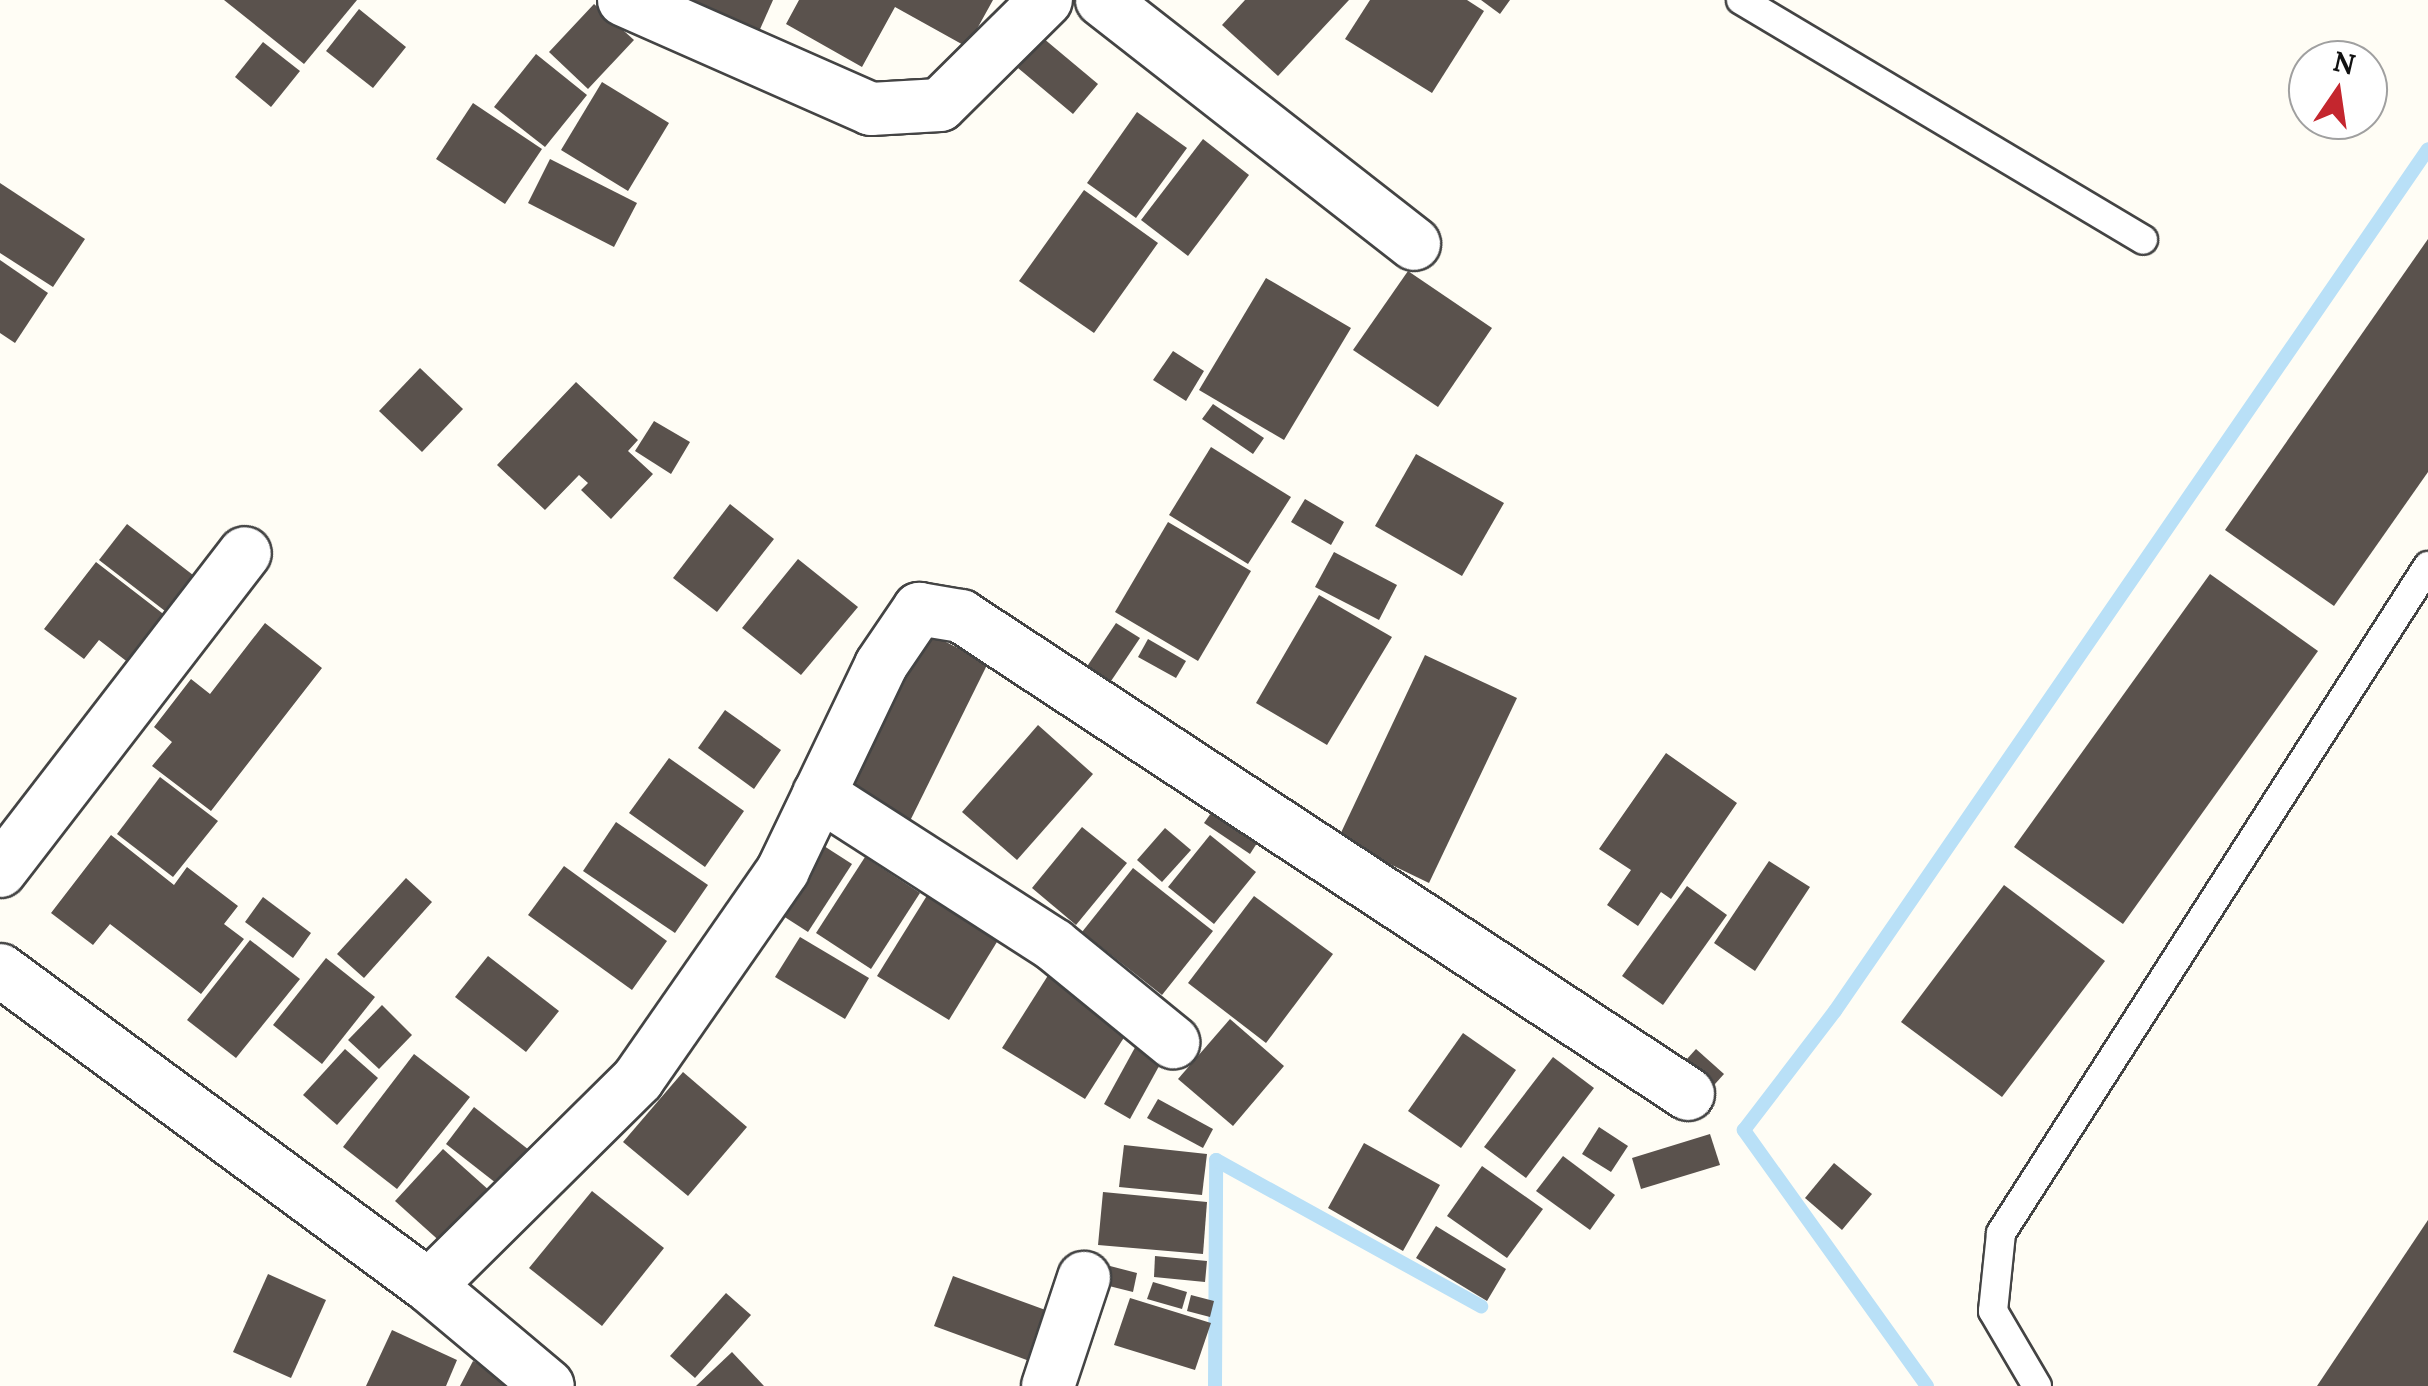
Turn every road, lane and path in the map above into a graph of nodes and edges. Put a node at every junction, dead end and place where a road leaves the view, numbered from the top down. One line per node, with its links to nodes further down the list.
1 (624, 0): 2 (street)
2 (1046, 0)
3 (1102, 0): 6 (street)
4 (1741, 0): 5 (lane)
5 (2143, 240)
6 (1414, 244)
7 (245, 553): 10 (street)
8 (2428, 566): 18 (lane)
9 (819, 794): 12 (street); 13 (street); 15 (street)
10 (0, 871)
11 (0, 970): 15 (street)
12 (1172, 1042)
13 (1688, 1094)
14 (1084, 1278): 17 (street)
15 (429, 1286): 16 (street)
16 (548, 1386)
17 (1048, 1386)
18 (2037, 1386)

